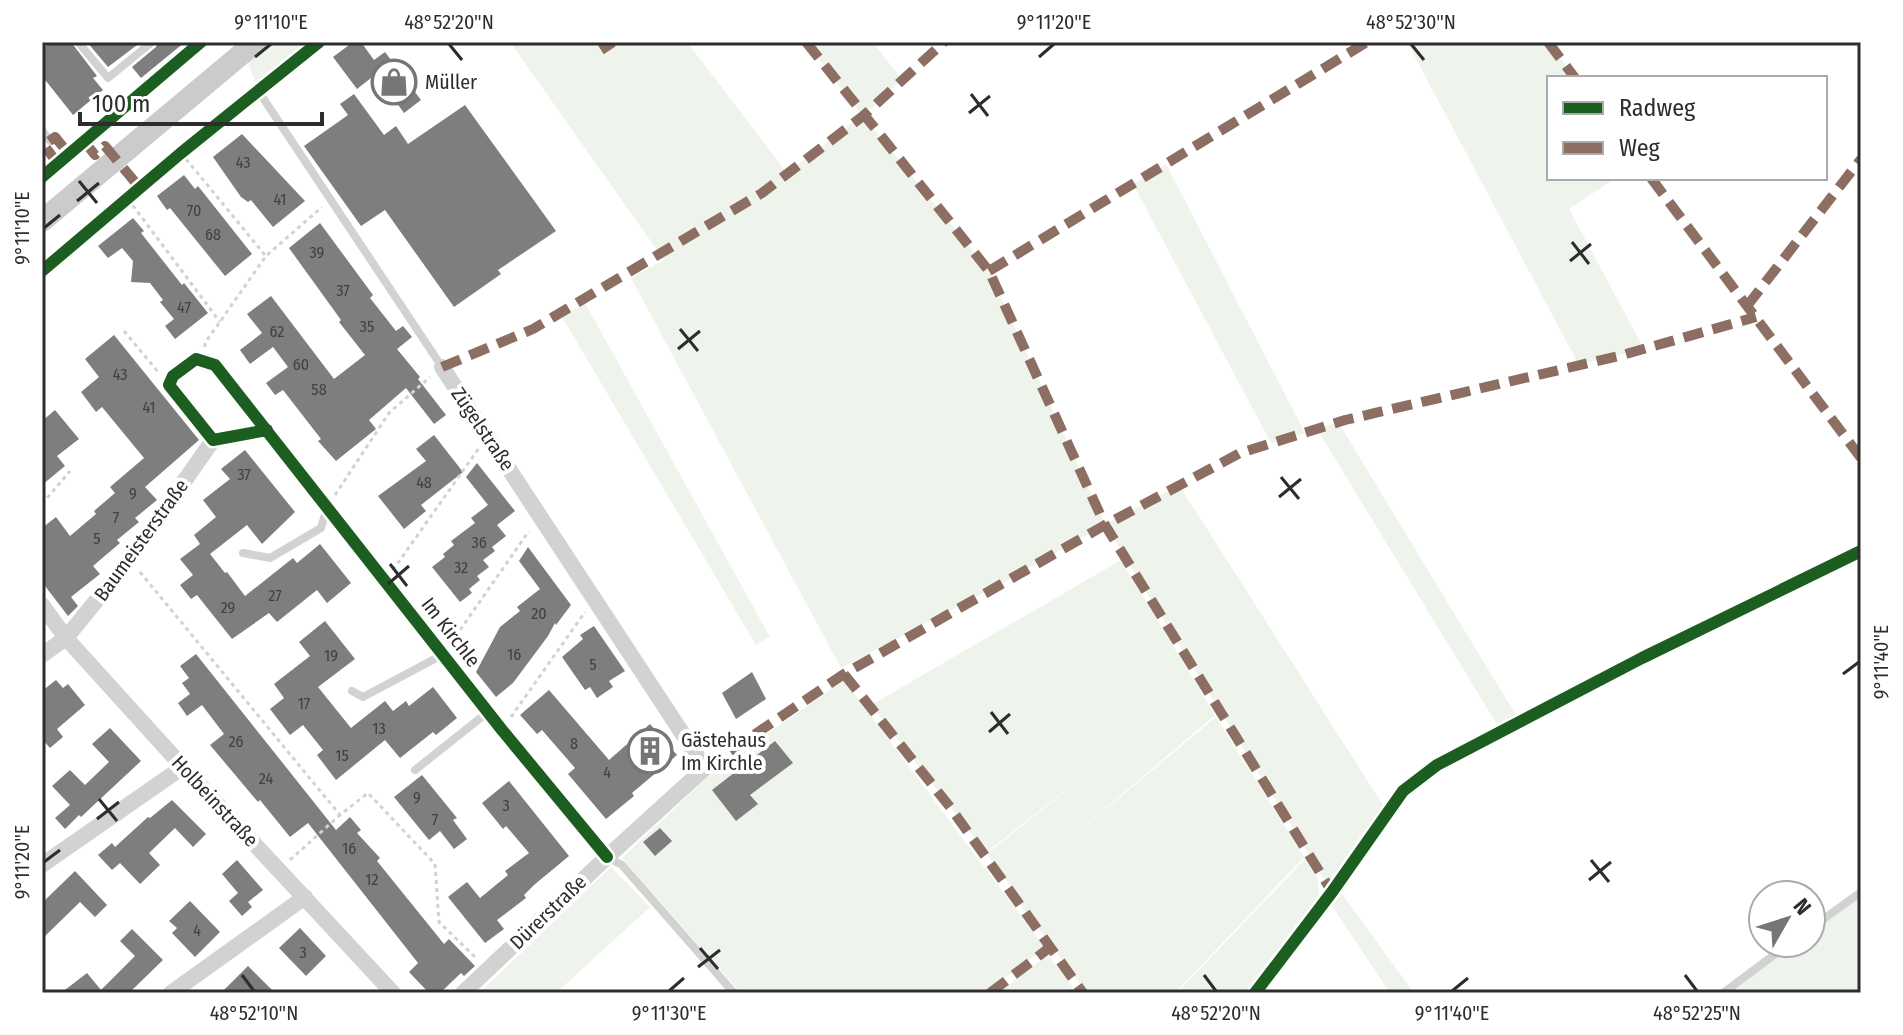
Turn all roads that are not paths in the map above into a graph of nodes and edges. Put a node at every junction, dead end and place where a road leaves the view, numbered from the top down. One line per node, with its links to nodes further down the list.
1 (78, 42): 2 (lane)
2 (152, 42)
3 (256, 42): 7 (main road)
4 (259, 92): 8 (lane, Zügelstraße)
5 (42, 130): 6 (lane)
6 (50, 141)
7 (42, 221)
8 (442, 367): 20 (street, Zügelstraße)
9 (267, 430): 10 (street); 10 (street, Im Kirchle); 11 (street, Im Kirchle)
10 (213, 440): 14 (street, Baumeisterstraße)
11 (327, 508): 12 (lane); 16 (street, Im Kirchle)
12 (243, 553)
13 (42, 605): 14 (street, Holbeinstraße)
14 (66, 638): 15 (street, Baumeisterstraße); 19 (street, Holbeinstraße)
15 (42, 655)
16 (443, 655): 17 (lane); 18 (street, Im Kirchle)
17 (352, 691)
18 (488, 712): 21 (lane); 22 (street, Im Kirchle)
19 (183, 767): 23 (street); 26 (street, Holbeinstraße)
20 (705, 768): 22 (street, Dürerstraße)
21 (415, 770)
22 (607, 857): 31 (street, Dürerstraße); 32 (lane)
23 (42, 865)
24 (1332, 892): 33 (lane)
25 (1861, 892): 27 (lane)
26 (305, 897): 29 (street); 30 (street, Holbeinstraße)
27 (1827, 916)
28 (1769, 959): 34 (lane)
29 (171, 993)
30 (393, 993)
31 (463, 993)
32 (734, 993)
33 (1255, 993)
34 (1723, 993)

